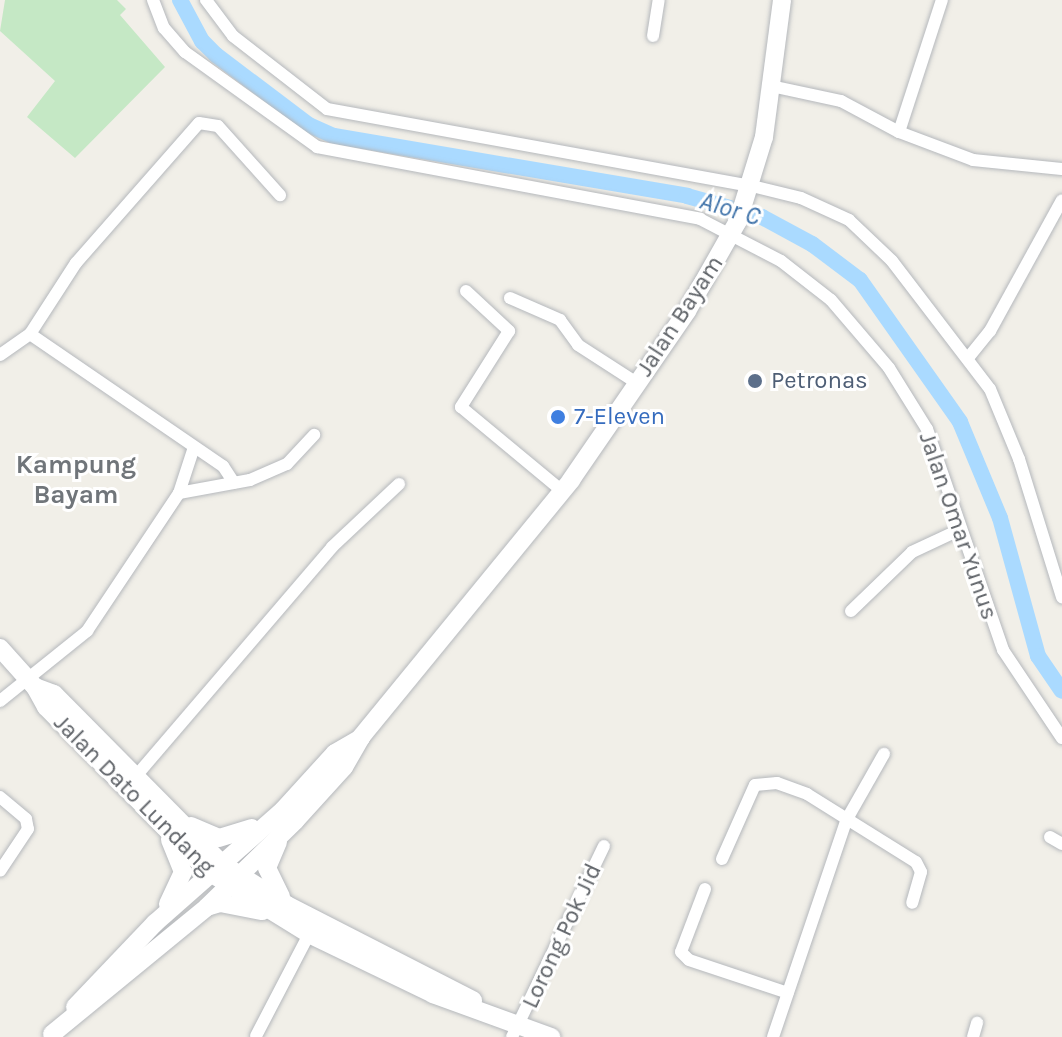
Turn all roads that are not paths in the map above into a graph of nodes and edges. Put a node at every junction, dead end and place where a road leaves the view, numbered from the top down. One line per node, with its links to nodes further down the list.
1 (153, 0): 13 (street, Jalan Omar Yunus)
2 (206, 0): 10 (street)
3 (659, 0): 6 (street)
4 (782, 0): 7 (main road, Jalan Bayam)
5 (942, 0): 8 (street)
6 (653, 36)
7 (771, 86): 8 (street); 10 (main road, Jalan Bayam)
8 (899, 132): 9 (street)
9 (1062, 169)
10 (751, 190): 13 (main road, Jalan Bayam); 18 (street)
11 (280, 195): 16 (street)
12 (1062, 200): 18 (street)
13 (735, 228): 19 (main road, Jalan Bayam); 26 (street, Jalan Omar Yunus)
14 (466, 291): 24 (street)
15 (510, 298): 19 (street)
16 (30, 334): 17 (street); 21 (street)
17 (0, 355)
18 (968, 358): 27 (street)
19 (637, 383): 24 (main road, Jalan Bayam)
20 (314, 435): 22 (street)
21 (194, 447): 22 (street); 25 (street)
22 (234, 483): 25 (street)
23 (399, 484): 34 (street)
24 (562, 491): 37 (main road, Jalan Bayam)
25 (179, 493): 30 (street)
26 (961, 529): 28 (street); 32 (street, Jalan Omar Yunus)
27 (1062, 597)
28 (851, 611)
29 (0, 648): 30 (main road, Jalan Dato Lundang)
30 (31, 682): 31 (street); 34 (main road, Jalan Dato Lundang); 39 (main road, Jalan Dato Lundang)
31 (0, 701)
32 (1062, 738)
33 (884, 754): 38 (street)
34 (136, 776): 36 (main road, Jalan Dato Lundang)
35 (0, 797): 45 (street)
36 (175, 816): 37 (main road); 44 (main road, Jalan Dato Lundang)
37 (289, 816): 44 (main road, Jalan Bayam); 46 (main road, Jalan Bayam); 50 (main road)
38 (847, 819): 43 (street); 48 (street); 53 (street)
39 (168, 834): 44 (main road, Jalan Dato Lundang); 51 (main road)
40 (1050, 837): 41 (street)
41 (1062, 844)
42 (604, 846): 56 (street, Lorong Pok Jid)
43 (722, 859)
44 (215, 868): 46 (main road, Jalan Dato Lundang); 51 (main road, Jalan Bayam)
45 (0, 871)
46 (233, 879): 49 (main road, Jalan Bayam); 50 (main road, Jalan Dato Lundang)
47 (705, 889): 53 (street)
48 (912, 903)
49 (207, 907): 50 (main road); 57 (main road, Jalan Bayam)
50 (286, 911): 52 (main road, Jalan Dato Lundang); 54 (main road, Jalan Dato Lundang)
51 (155, 923): 57 (main road)
52 (309, 934): 54 (main road, Jalan Dato Lundang); 58 (street)
53 (788, 993): 60 (street)
54 (502, 1017): 56 (main road, Jalan Dato Lundang)
55 (977, 1023): 61 (street)
56 (516, 1031): 59 (main road, Jalan Dato Lundang)
57 (51, 1036)
58 (256, 1036)
59 (551, 1037)
60 (773, 1037)
61 (973, 1037)

